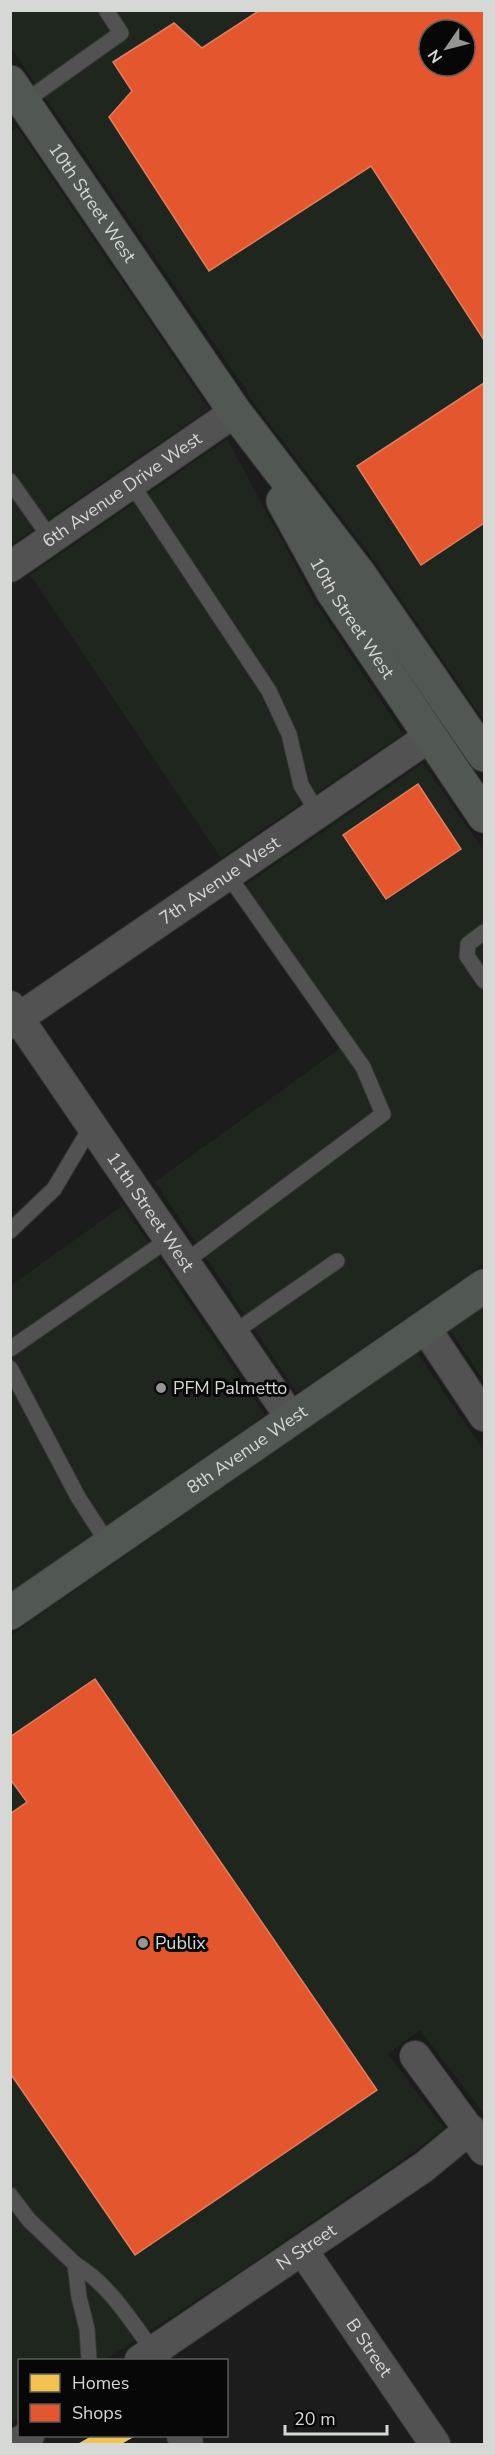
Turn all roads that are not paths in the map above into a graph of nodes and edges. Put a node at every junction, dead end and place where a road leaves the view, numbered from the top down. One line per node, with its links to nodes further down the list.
1 (106, 10): 2 (lane)
2 (15, 98): 3 (main road, 10th Street West)
3 (235, 412): 5 (street, 6th Avenue Drive West); 8 (main road, 10th Street West); 9 (main road, 10th Street West)
4 (10, 481): 6 (lane)
5 (131, 483): 6 (street, 6th Avenue Drive West); 10 (lane)
6 (51, 539): 7 (street, 6th Avenue Drive West)
7 (10, 567)
8 (429, 737): 10 (street, 7th Avenue West); 11 (main road, 10th Street West)
9 (484, 755)
10 (318, 813): 12 (street, 7th Avenue West)
11 (484, 816)
12 (228, 875): 15 (street, 7th Avenue West); 18 (lane)
13 (484, 932): 14 (lane)
14 (484, 981)
15 (13, 1016): 16 (street, 11th Street West)
16 (92, 1125): 17 (lane); 18 (street, 11th Street West)
17 (10, 1231)
18 (177, 1251): 22 (street, 11th Street West); 23 (lane)
19 (337, 1261): 22 (lane)
20 (484, 1286): 21 (main road, 8th Avenue West)
21 (424, 1326): 25 (street); 26 (main road, 8th Avenue West)
22 (233, 1333): 26 (street, 11th Street West)
23 (10, 1349)
24 (10, 1368): 27 (lane)
25 (484, 1416)
26 (291, 1418): 27 (main road, 8th Avenue West)
27 (109, 1545): 28 (main road, 8th Avenue West)
28 (10, 1613)
29 (415, 2056): 30 (street)
30 (477, 2140): 32 (street, N Street)
31 (10, 2195): 33 (lane)
32 (303, 2251): 34 (street, N Street); 36 (street, B Street)
33 (75, 2264): 34 (lane); 35 (lane)
34 (147, 2356)
35 (89, 2359)
36 (435, 2445)

